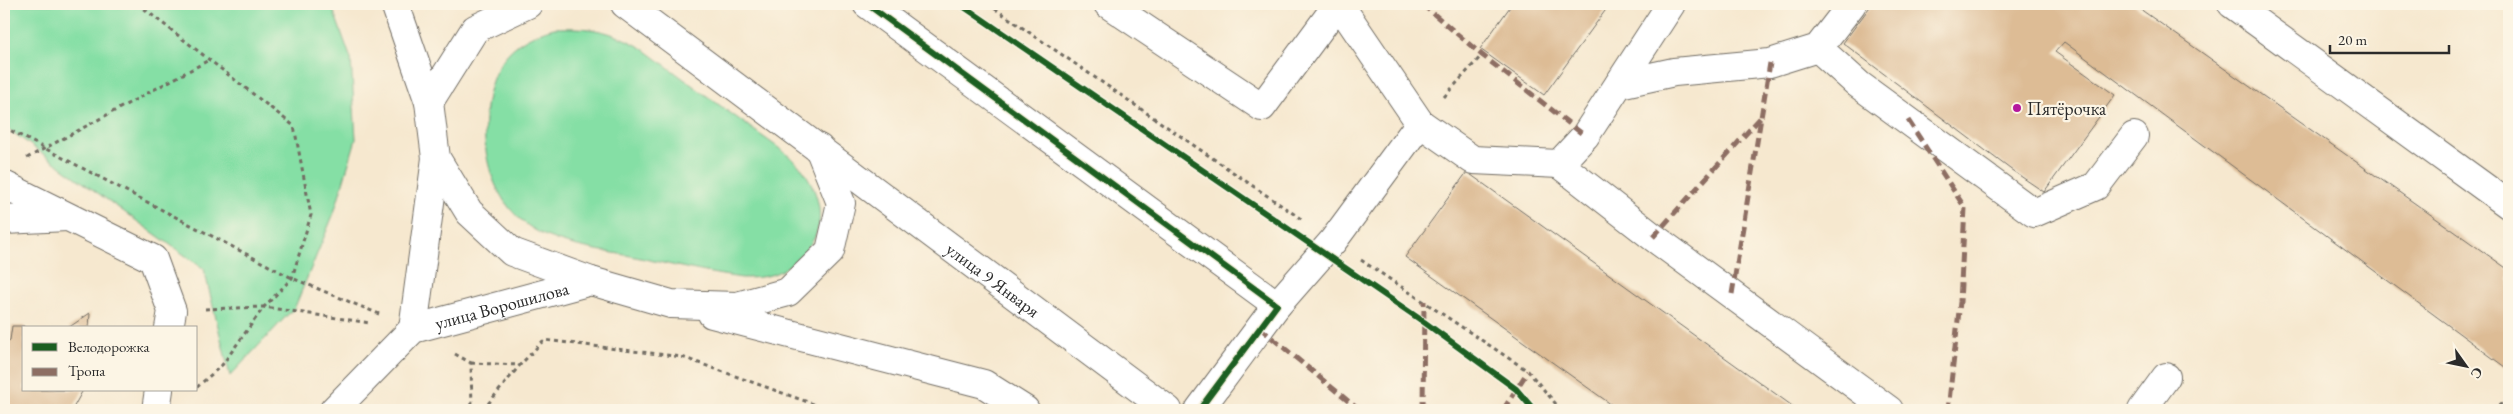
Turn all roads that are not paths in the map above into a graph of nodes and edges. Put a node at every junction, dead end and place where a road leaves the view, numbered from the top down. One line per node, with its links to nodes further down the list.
1 (395, 4): 13 (main road)
2 (528, 4): 13 (main road)
3 (606, 4): 10 (main road)
4 (867, 4): 25 (main road)
5 (1108, 4): 6 (main road)
6 (1339, 4): 14 (main road)
7 (1671, 4): 12 (main road)
8 (1852, 4): 11 (main road)
9 (2232, 4): 20 (main road)
10 (630, 7): 16 (main road, улица 9 Января)
11 (1818, 48): 12 (main road); 15 (main road)
12 (1619, 84): 18 (main road)
13 (429, 102): 17 (main road)
14 (1420, 124): 18 (main road); 25 (main road)
15 (2134, 136)
16 (819, 148): 24 (main road); 33 (main road, улица 9 Января)
17 (436, 158): 23 (main road); 27 (main road, улица Ворошилова)
18 (1559, 164): 35 (main road)
19 (4, 185): 21 (main road)
20 (2509, 206)
21 (68, 217): 22 (main road); 26 (main road)
22 (4, 220)
23 (591, 281): 24 (main road); 27 (main road, улица Ворошилова)
24 (672, 304): 32 (main road)
25 (1277, 305): 34 (main road)
26 (170, 319)
27 (413, 329): 31 (main road, улица Ворошилова)
28 (2166, 377): 36 (main road)
29 (159, 392): 30 (main road)
30 (156, 410)
31 (334, 410)
32 (1025, 410)
33 (1168, 410)
34 (1199, 410)
35 (1889, 410)
36 (2142, 410)

